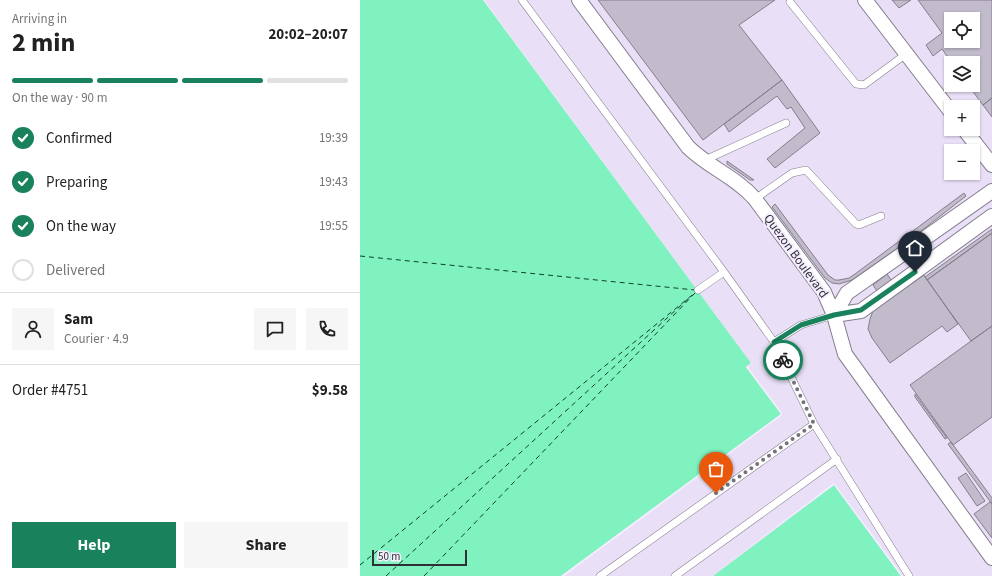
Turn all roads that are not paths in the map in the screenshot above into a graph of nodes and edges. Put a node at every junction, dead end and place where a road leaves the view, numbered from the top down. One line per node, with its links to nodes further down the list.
1 (522, 0): 15 (lane)
2 (579, 0): 9 (street, Quezon Boulevard)
3 (866, 0): 5 (street)
4 (790, 2): 5 (lane)
5 (906, 54): 6 (street)
6 (944, 103)
7 (786, 123): 9 (lane)
8 (969, 136): 10 (street)
9 (704, 160): 12 (street, Quezon Boulevard)
10 (992, 165)
11 (992, 191): 17 (street)
12 (756, 199): 13 (lane); 17 (street, Quezon Boulevard)
13 (881, 216)
14 (992, 216): 17 (street)
15 (724, 272): 16 (lane); 18 (lane)
16 (698, 290)
17 (834, 315): 18 (lane); 21 (street, Quezon Boulevard)
18 (774, 342): 19 (lane)
19 (814, 424): 20 (lane); 22 (lane)
20 (837, 459): 23 (lane); 24 (lane)
21 (992, 558)
22 (600, 576)
23 (675, 576)
24 (909, 576)

